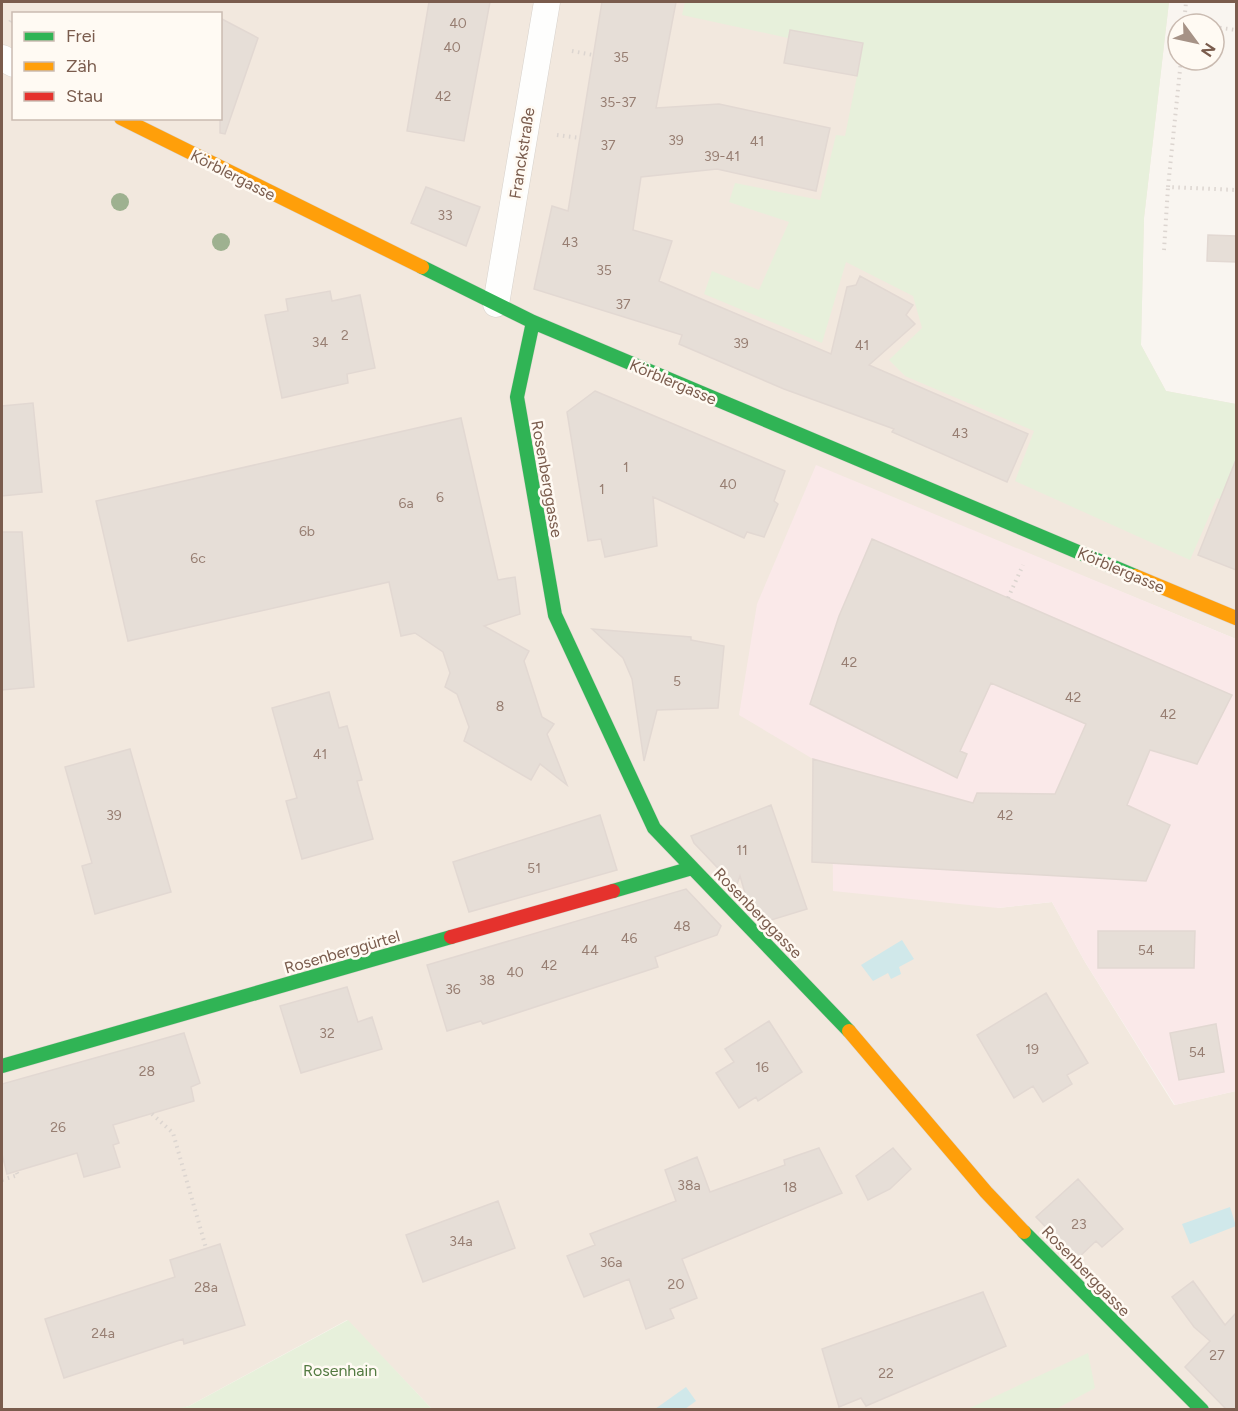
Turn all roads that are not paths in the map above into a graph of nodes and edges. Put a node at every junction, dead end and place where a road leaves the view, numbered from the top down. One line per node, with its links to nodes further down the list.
1 (547, 2): 3 (street, Franckstraße)
2 (125, 120): 3 (street, Körblergasse)
3 (496, 304): 4 (street, Körblergasse)
4 (533, 322): 5 (street, Körblergasse); 6 (street, Rosenberggasse)
5 (1236, 618)
6 (692, 868): 7 (street, Rosenberggürtel); 8 (street, Rosenberggasse)
7 (2, 1066)
8 (1202, 1410)

